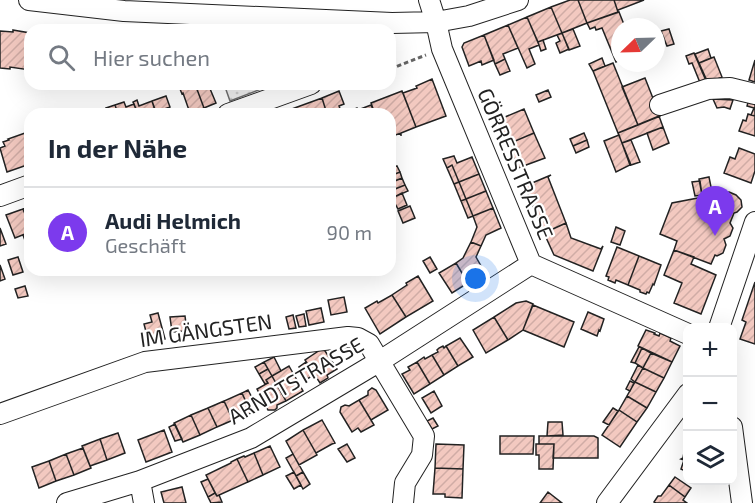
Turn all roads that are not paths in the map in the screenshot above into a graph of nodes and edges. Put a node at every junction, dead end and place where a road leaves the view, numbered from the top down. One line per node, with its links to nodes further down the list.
1 (29, 0): 4 (street)
2 (429, 0): 5 (street, GÖRRESSTRASSE)
3 (518, 0): 5 (street)
4 (124, 5): 6 (street)
5 (436, 22): 7 (street); 15 (street, GÖRRESSTRASSE)
6 (335, 24)
7 (396, 28)
8 (294, 90): 11 (street)
9 (755, 94): 10 (street)
10 (660, 105)
11 (245, 108)
12 (24, 187): 13 (street)
13 (0, 196)
14 (755, 222): 16 (street)
15 (531, 264): 17 (street, GÖRRESSTRASSE); 18 (street, ARNDTSTRASSE)
16 (720, 323)
17 (683, 332)
18 (380, 361): 20 (street, IM GÄNGSTEN); 22 (street, ARNDTSTRASSE); 25 (street, IM GÄNGSTEN)
19 (683, 399): 26 (street)
20 (0, 414)
21 (733, 431): 27 (street)
22 (140, 481): 23 (street, ARNDTSTRASSE); 24 (street)
23 (67, 503)
24 (144, 503)
25 (403, 503)
26 (607, 503)
27 (742, 503)

